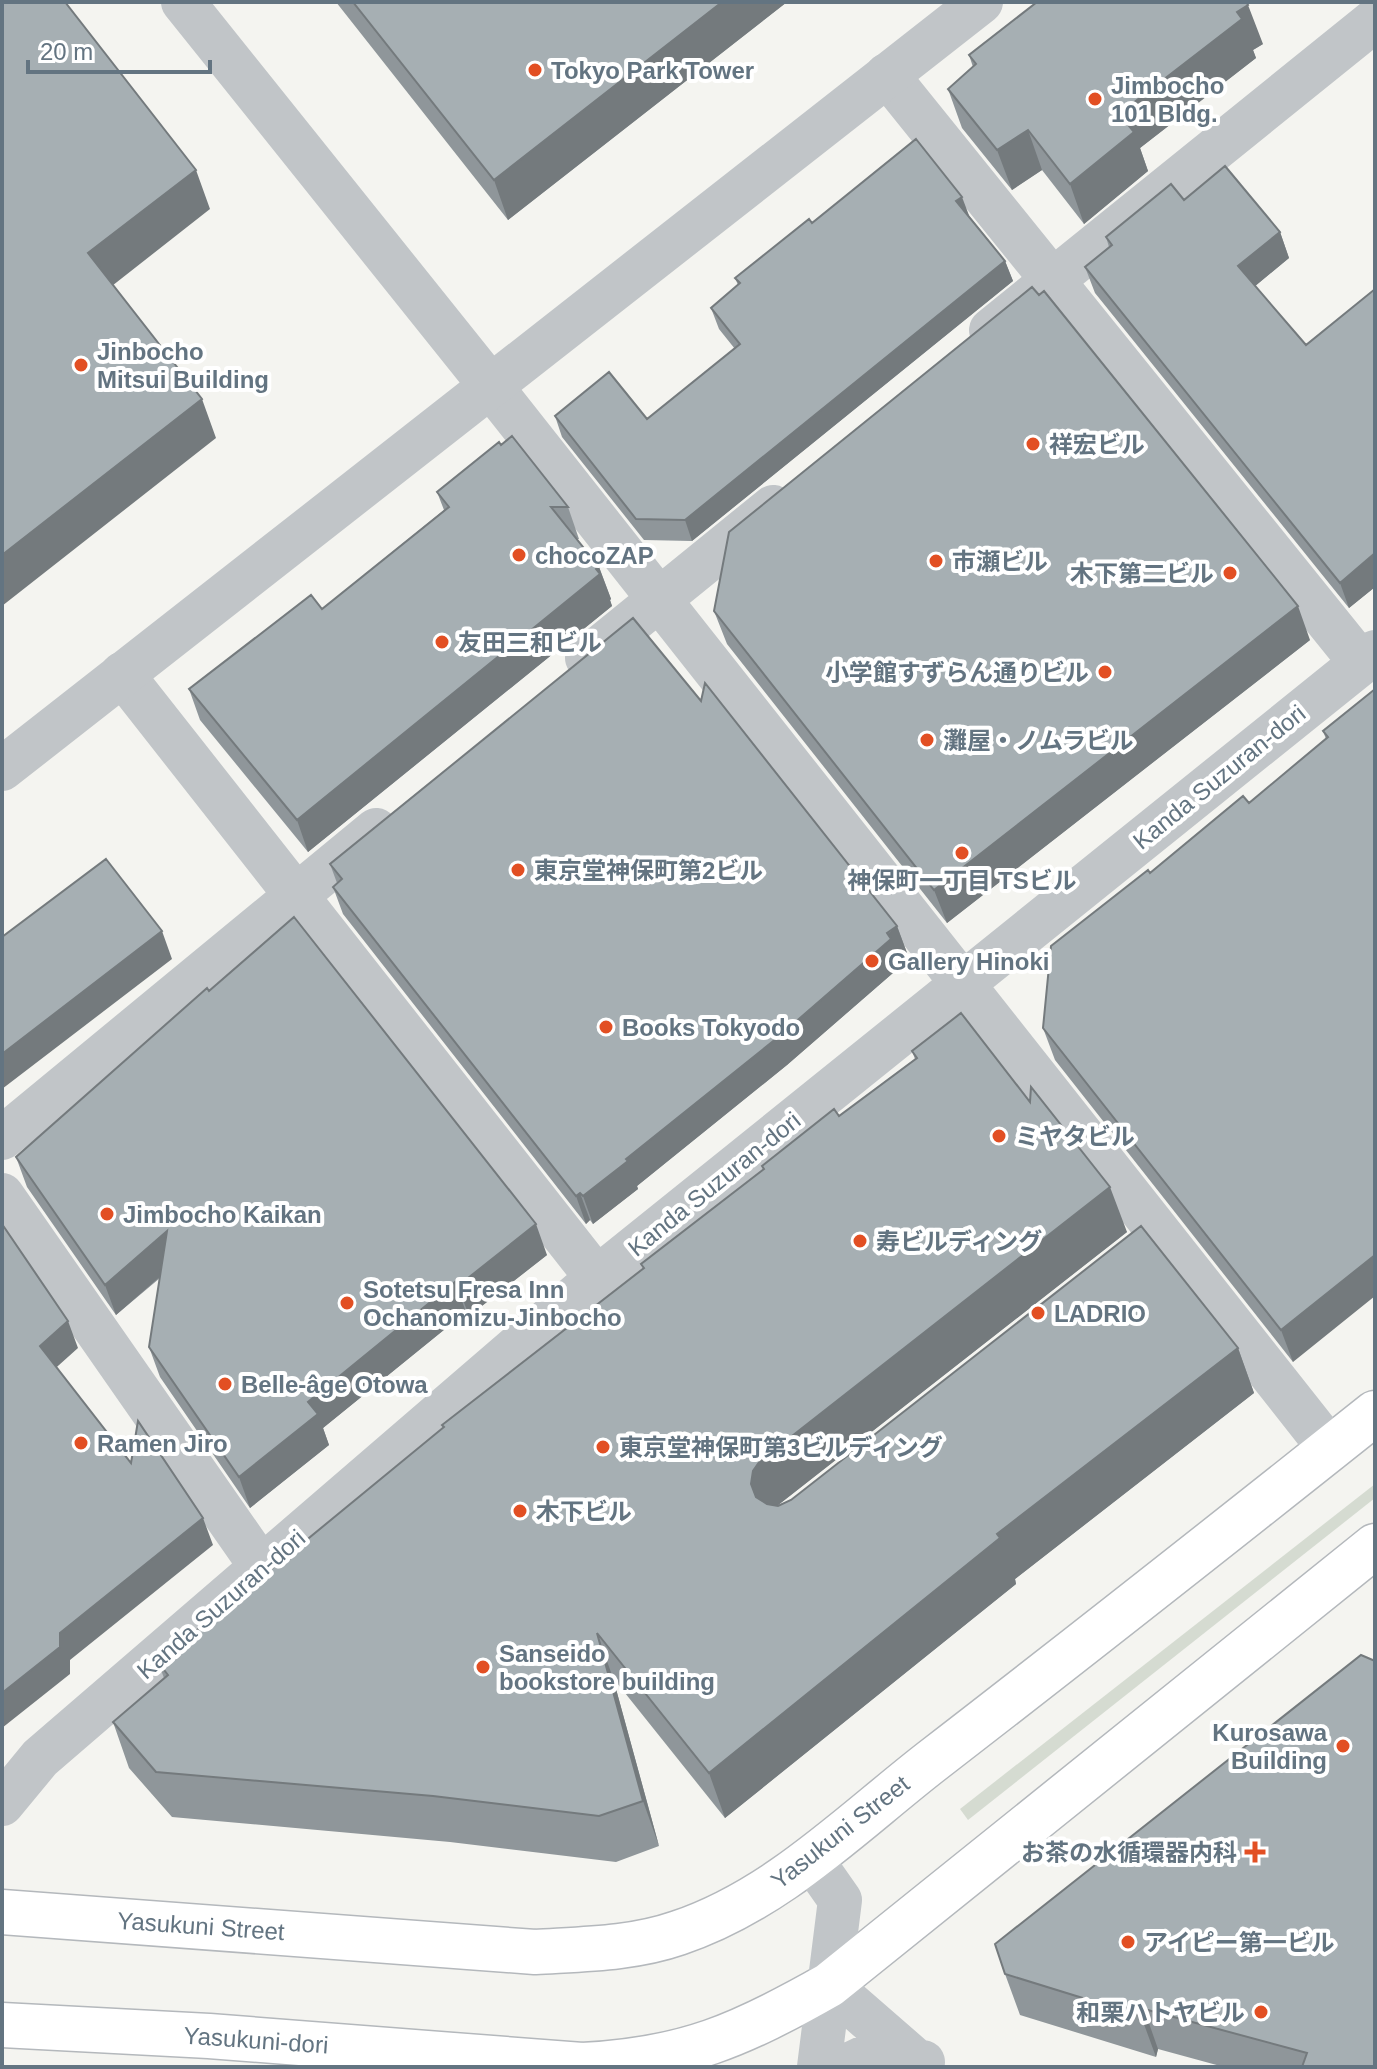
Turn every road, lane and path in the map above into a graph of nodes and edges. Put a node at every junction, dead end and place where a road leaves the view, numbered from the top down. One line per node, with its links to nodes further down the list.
1 (183, 2): 7 (street)
2 (981, 2): 4 (street)
3 (1375, 20): 5 (street)
4 (887, 75): 5 (street); 7 (street)
5 (1053, 279): 6 (street); 10 (street)
6 (957, 358)
7 (489, 384): 9 (street); 11 (street)
8 (801, 484): 9 (street)
9 (659, 599): 12 (street); 16 (street)
10 (1368, 657): 16 (street, Kanda Suzuran-dori)
11 (122, 674): 13 (street); 15 (street)
12 (558, 682)
13 (2, 769)
14 (412, 801): 15 (street)
15 (295, 895): 17 (street); 19 (street)
16 (963, 983): 19 (street, Kanda Suzuran-dori); 21 (street)
17 (2, 1138)
18 (2, 1195): 23 (street)
19 (597, 1278): 23 (street, Kanda Suzuran-dori)
20 (1375, 1413): 21 (main road, Yasukuni Street)
21 (1330, 1449): 25 (main road, Yasukuni Street)
22 (1375, 1546): 27 (main road)
23 (262, 1568): 24 (street, Kanda Suzuran-dori)
24 (2, 1804)
25 (812, 1860): 26 (main road, Yasukuni Street); 27 (street)
26 (2, 1912)
27 (829, 1985): 28 (main road, Yasukuni-dori); 29 (street); 30 (street)
28 (2, 2025)
29 (927, 2063): 31 (street)
30 (819, 2067)
31 (844, 2067)

